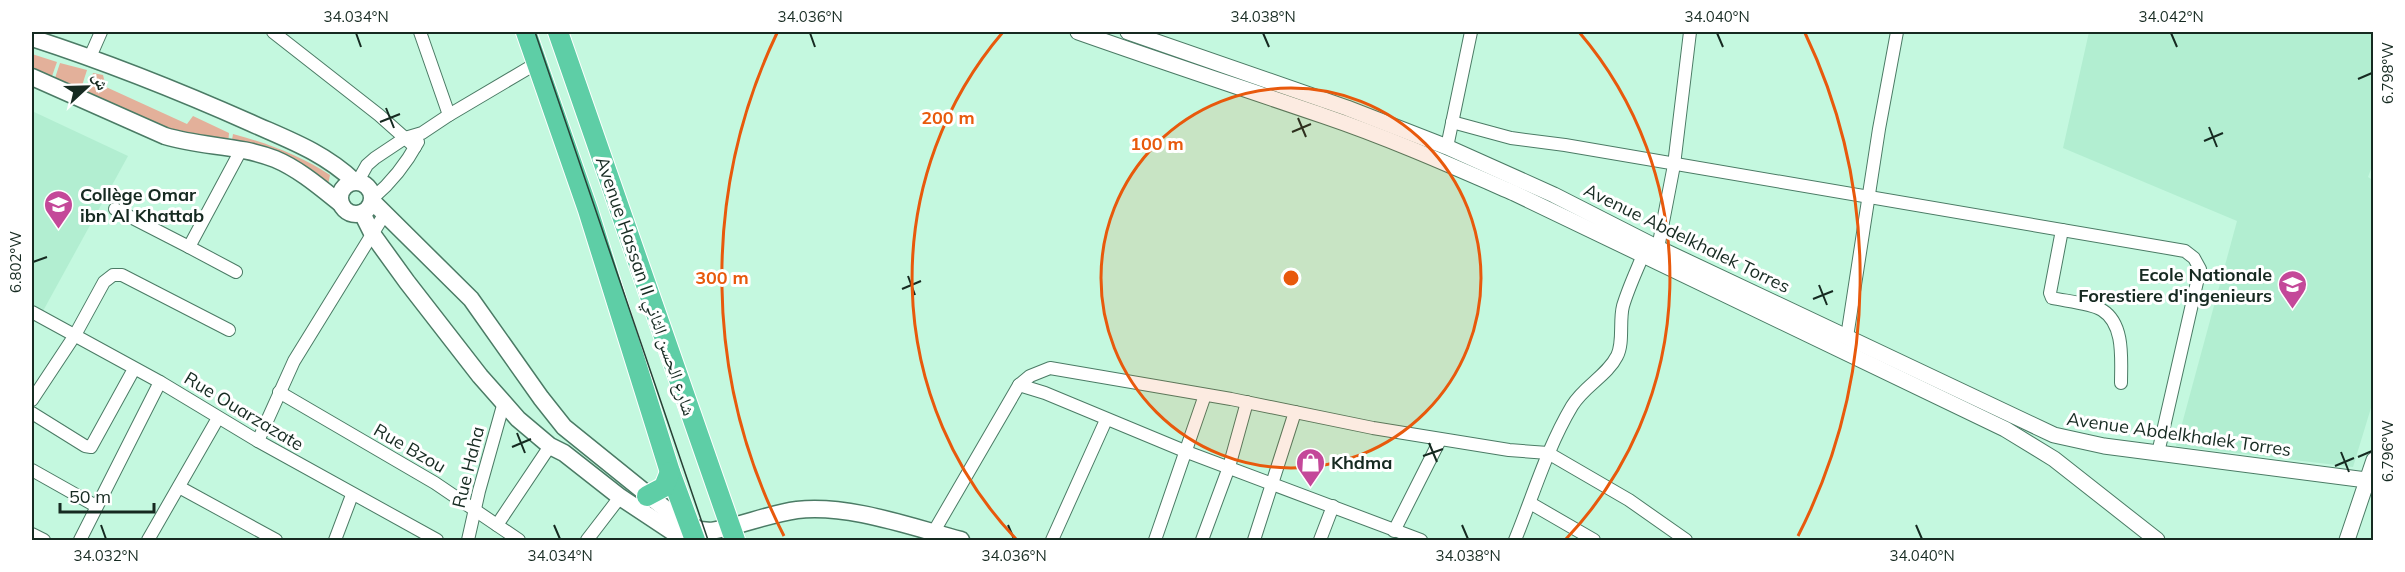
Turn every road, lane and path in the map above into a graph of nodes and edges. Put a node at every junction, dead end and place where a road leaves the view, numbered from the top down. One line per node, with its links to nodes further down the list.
1 (101, 32): 12 (street)
2 (420, 32): 15 (street)
3 (526, 32): 13 (highway, Avenue Hassan II شارع الحسن الثاني)
4 (558, 32): 75 (highway, Avenue Hassan II شارع الحسن الثاني)
5 (1078, 32): 33 (street, Avenue Abdelkhalek Torres)
6 (1128, 32): 20 (street, Avenue Abdelkhalek Torres)
7 (1471, 32): 16 (street)
8 (1690, 32): 22 (street)
9 (1898, 32): 24 (street)
10 (277, 33): 18 (street)
11 (32, 38): 12 (main road)
12 (90, 57): 23 (main road)
13 (537, 63): 15 (street); 61 (highway, Avenue Hassan II شارع الحسن الثاني)
14 (32, 77): 21 (main road)
15 (449, 115): 17 (street)
16 (1452, 122): 20 (street); 22 (street)
17 (422, 133): 18 (street); 19 (street)
18 (405, 138): 19 (street); 23 (street)
19 (415, 147): 26 (street)
20 (1446, 147): 32 (street, Avenue Abdelkhalek Torres)
21 (241, 150): 25 (main road); 31 (street)
22 (1674, 165): 24 (street); 32 (street)
23 (356, 181): 25 (main road); 26 (main road)
24 (1870, 196): 29 (street); 38 (street)
25 (341, 204): 26 (main road)
26 (369, 204): 28 (main road); 30 (main road)
27 (115, 209): 31 (street)
28 (384, 215): 30 (street); 66 (main road)
29 (2061, 230): 41 (street); 57 (street)
30 (373, 235): 43 (street); 46 (main road)
31 (189, 247): 34 (street)
32 (1658, 248): 38 (street, Avenue Abdelkhalek Torres)
33 (1643, 255): 56 (street); 96 (street, Avenue Abdelkhalek Torres)
34 (236, 272)
35 (32, 312): 37 (street, Rue Ouarzazate)
36 (229, 330): 37 (street)
37 (75, 335): 39 (street, Rue Ouarzazate); 45 (street)
38 (1847, 337): 57 (street, Avenue Abdelkhalek Torres)
39 (134, 369): 40 (street, Rue Ouarzazate); 49 (street)
40 (160, 382): 50 (street, Rue Ouarzazate); 69 (street)
41 (2121, 383)
42 (1019, 385): 44 (street); 51 (street); 76 (street)
43 (279, 392): 53 (street); 71 (street, Rue Bzou)
44 (1204, 396): 47 (street); 55 (street)
45 (32, 400)
46 (504, 402): 54 (main road); 71 (street, Rue Haha)
47 (1247, 402): 48 (street); 59 (street)
48 (1295, 412): 52 (street); 63 (street)
49 (32, 413)
50 (218, 417): 53 (street, Rue Ouarzazate); 64 (street)
51 (1106, 420): 55 (street); 87 (street)
52 (1440, 440): 56 (street); 73 (street)
53 (258, 441): 65 (street, Rue Ouarzazate)
54 (550, 446): 67 (main road); 72 (street)
55 (1187, 452): 59 (street); 88 (street)
56 (1548, 453): 68 (street); 95 (street)
57 (2158, 453): 62 (street, Avenue Abdelkhalek Torres)
58 (2373, 460): 62 (street)
59 (1230, 467): 63 (street); 89 (street)
60 (32, 470): 69 (street)
61 (670, 472): 66 (highway); 75 (highway, Avenue Hassan II شارع الحسن الثاني)
62 (2370, 480): 97 (street)
63 (1273, 485): 70 (street); 90 (street)
64 (179, 487): 79 (street); 80 (street)
65 (352, 495): 81 (street); 82 (street, Rue Ouarzazate)
66 (647, 496): 75 (main road)
67 (620, 498): 75 (main road); 85 (street)
68 (1530, 503): 93 (street); 94 (street)
69 (96, 506): 78 (street)
70 (1333, 506): 73 (street); 91 (street)
71 (475, 512): 72 (street, Rue Bzou); 83 (street, Rue Haha)
72 (497, 525): 84 (street, Rue Bzou)
73 (1394, 531): 92 (street)
74 (32, 534): 77 (street)
75 (707, 535): 76 (main road)
76 (932, 537): 86 (main road)
77 (44, 540)
78 (80, 540)
79 (148, 540)
80 (276, 540)
81 (335, 540)
82 (437, 540)
83 (468, 540)
84 (519, 540)
85 (587, 540)
86 (961, 540)
87 (1052, 540)
88 (1155, 540)
89 (1202, 540)
90 (1254, 540)
91 (1320, 540)
92 (1419, 540)
93 (1515, 540)
94 (1594, 540)
95 (1686, 540)
96 (2157, 540)
97 (2347, 540)

